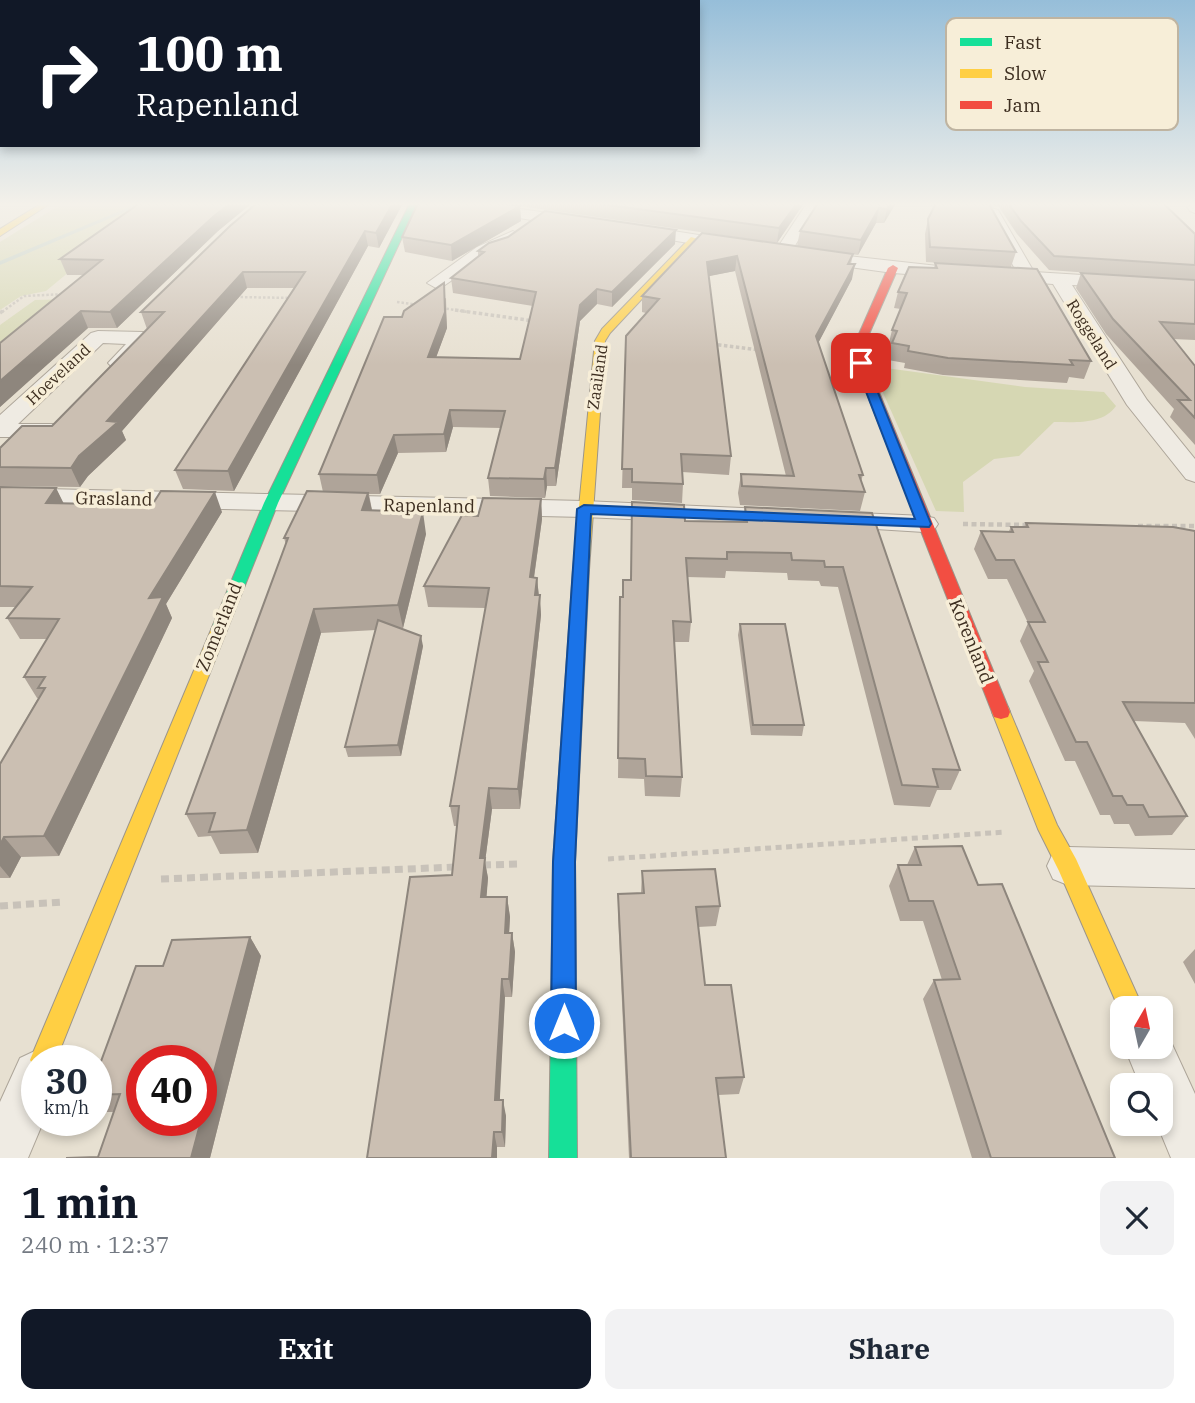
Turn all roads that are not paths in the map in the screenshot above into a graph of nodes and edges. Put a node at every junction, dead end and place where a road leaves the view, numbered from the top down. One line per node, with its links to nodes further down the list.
1 (388, 257): 20 (street, Zomerland)
2 (474, 257): 11 (street)
3 (677, 257): 21 (street, Zaailand)
4 (813, 257): 6 (street)
5 (1017, 257): 9 (street)
6 (893, 268): 7 (street); 22 (street, Korenland)
7 (960, 273)
8 (988, 275): 9 (street)
9 (1028, 277): 10 (street)
10 (1059, 279): 12 (street); 18 (street, Roggeland)
11 (436, 283)
12 (1195, 287)
13 (141, 321): 14 (street)
14 (123, 338): 15 (street, Hoeveland); 17 (street, Hoeveland)
15 (107, 375)
16 (70, 413): 17 (street, Hoeveland)
17 (3, 437)
18 (1195, 474)
19 (0, 496): 20 (street, Grasland)
20 (271, 503): 21 (street, Rapenland); 26 (street, Zomerland)
21 (584, 509): 22 (street, Rapenland); 31 (street, Zaailand)
22 (924, 524): 23 (street, Korenland)
23 (1068, 866): 24 (street); 25 (street, Korenland)
24 (1195, 869)
25 (1126, 996)
26 (49, 1045)
27 (1154, 1059): 29 (street)
28 (21, 1113): 30 (street)
29 (1195, 1152)
30 (2, 1158)
31 (563, 1158)

